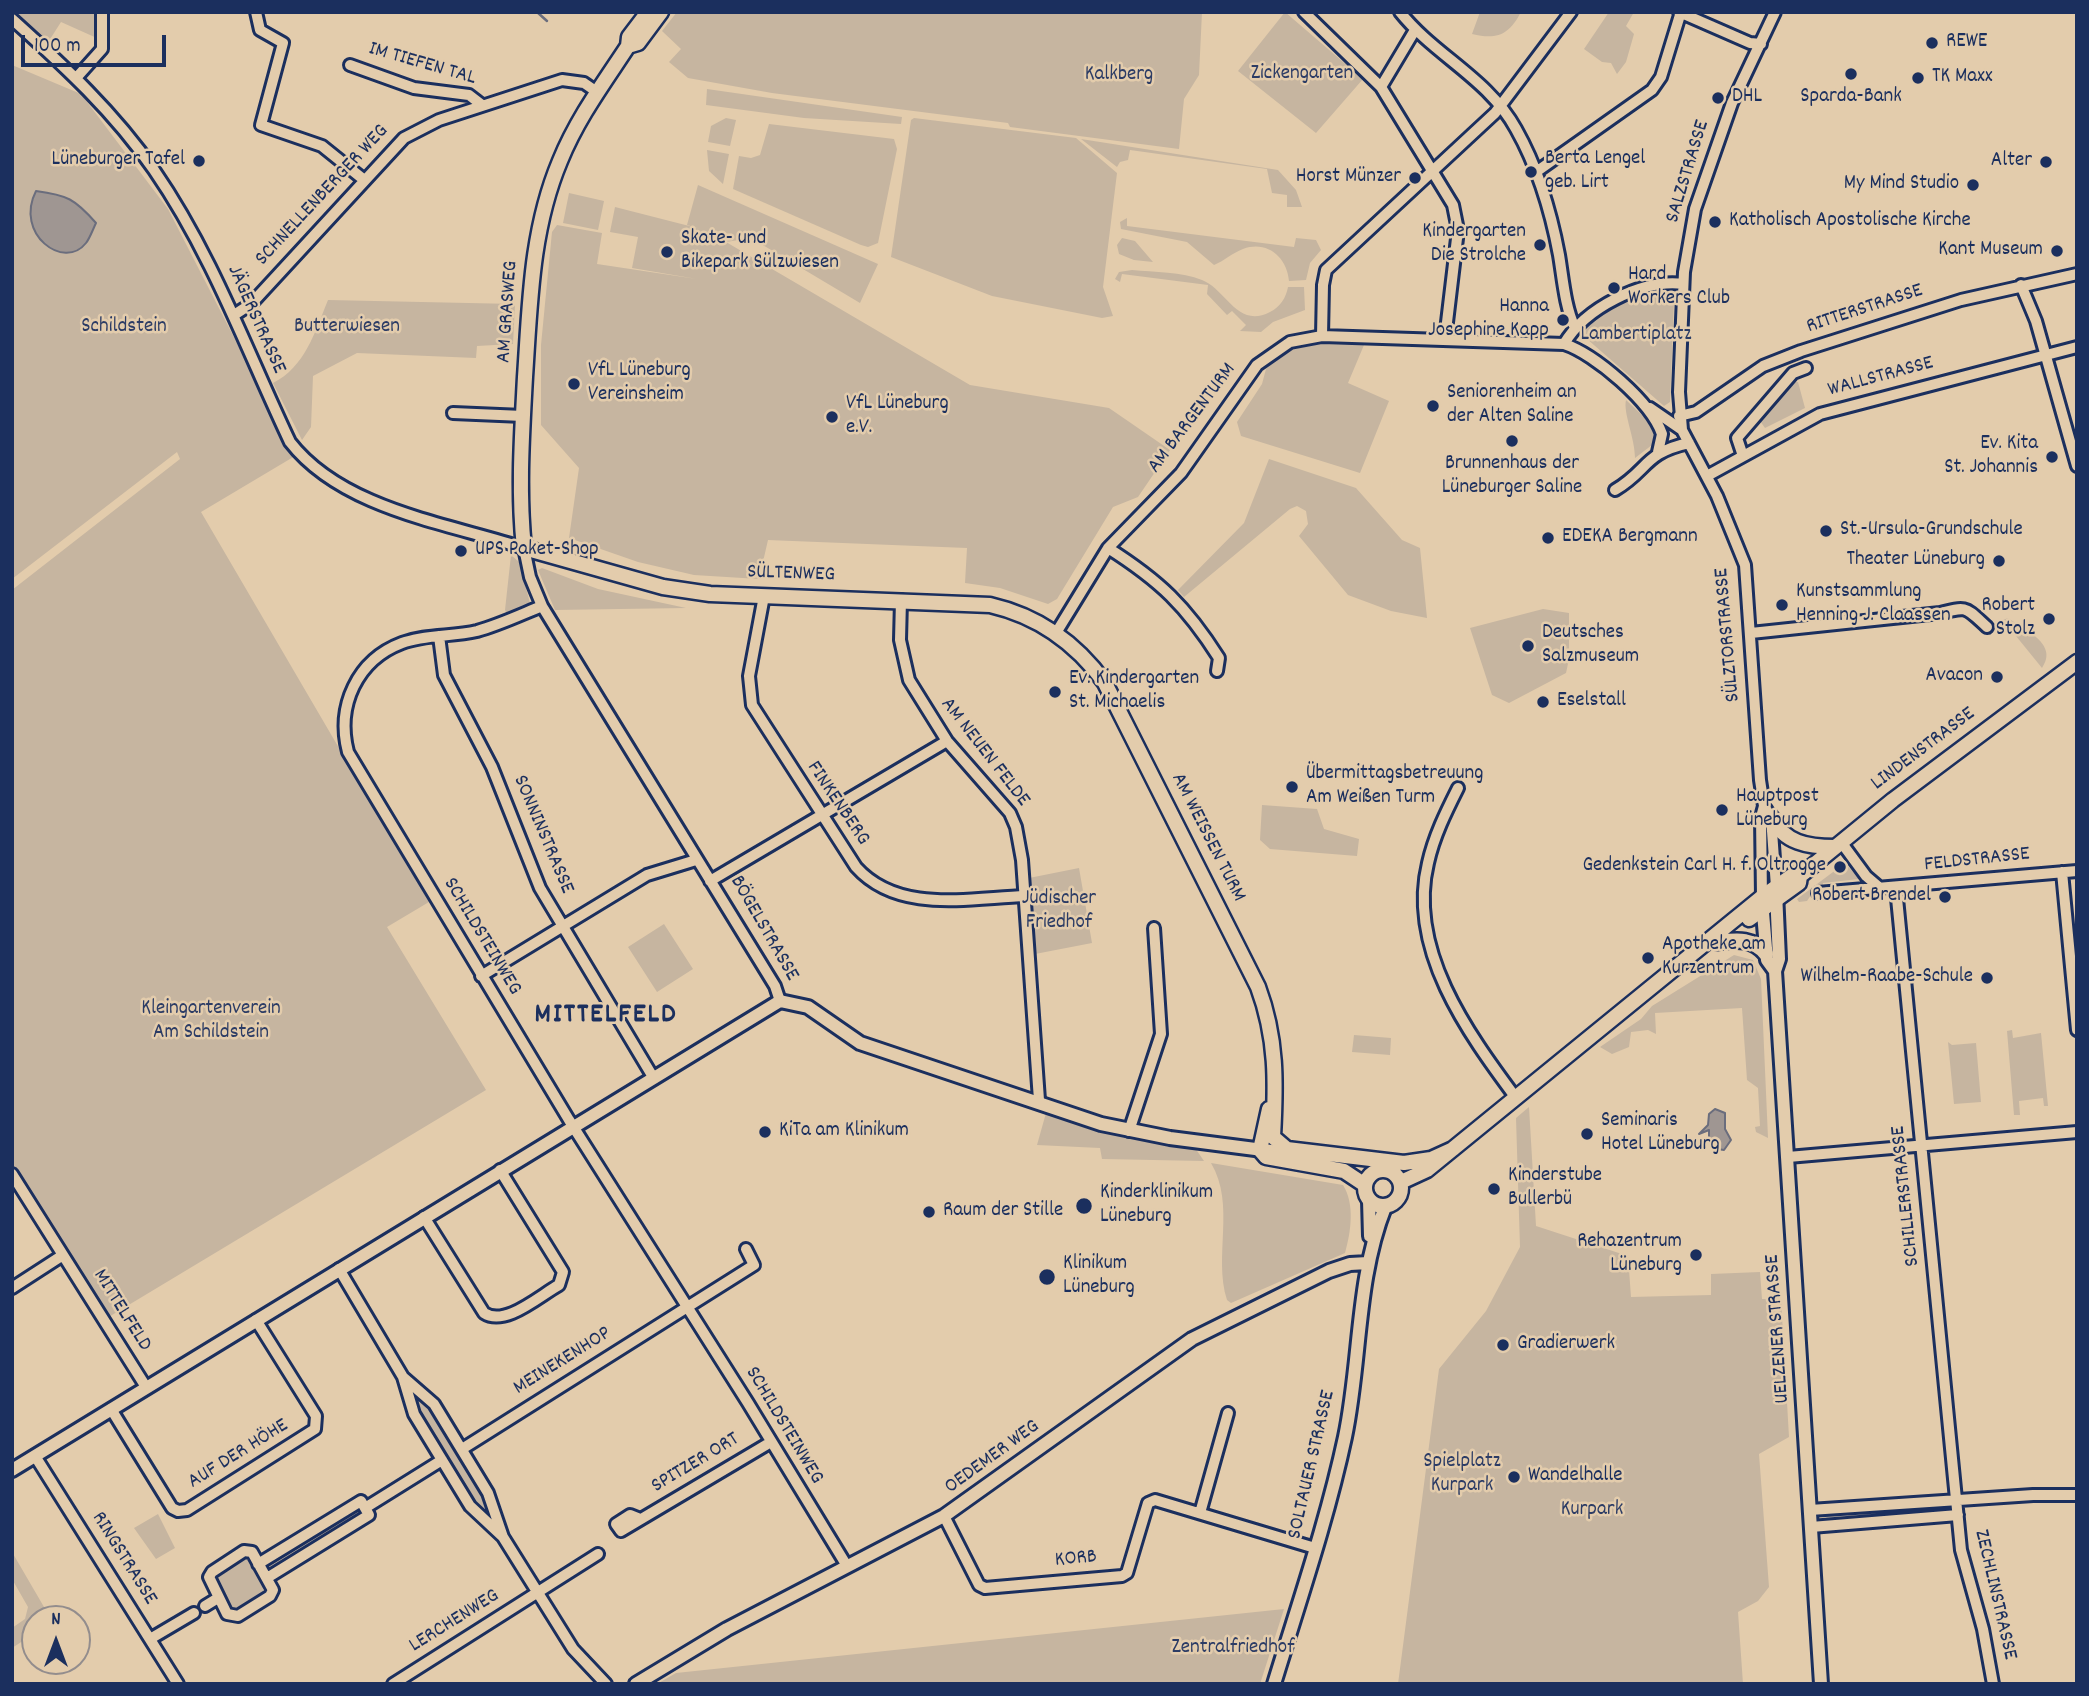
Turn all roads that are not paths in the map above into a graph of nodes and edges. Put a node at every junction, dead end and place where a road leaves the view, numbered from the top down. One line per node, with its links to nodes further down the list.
1 (102, 12): 15 (street)
2 (256, 12): 22 (street)
3 (648, 12): 13 (main road)
4 (662, 12): 13 (main road)
5 (1304, 12): 16 (street)
6 (1400, 12): 11 (street)
7 (1571, 12): 19 (street)
8 (1775, 12): 12 (street, SALZSTRASSE)
9 (1680, 13): 12 (street); 21 (street)
10 (12, 19): 15 (street, JÄGERSTRASSE)
11 (1415, 30): 16 (street); 19 (street)
12 (1761, 44): 24 (street, SALZSTRASSE)
13 (628, 46): 17 (main road)
14 (350, 65): 18 (street, IM TIEFEN TAL)
15 (77, 77): 26 (street, JÄGERSTRASSE)
16 (1381, 87): 20 (street)
17 (597, 92): 18 (street, SCHNELLENBERGER WEG); 36 (main road, AM GRASWEG)
18 (482, 105): 22 (street, SCHNELLENBERGER WEG)
19 (1500, 106): 20 (street); 21 (street)
20 (1432, 171): 28 (street); 29 (street)
21 (1536, 172): 27 (street)
22 (363, 179): 26 (street, SCHNELLENBERGER WEG)
23 (2077, 274): 25 (street, RITTERSTRASSE)
24 (1683, 284): 27 (street); 37 (street, SALZSTRASSE)
25 (2021, 285): 32 (street); 37 (street, RITTERSTRASSE)
26 (234, 315): 45 (street, JÄGERSTRASSE)
27 (1575, 328): 30 (street)
28 (1322, 336): 29 (street, AM BARGENTURM); 46 (street, AM BARGENTURM)
29 (1445, 339): 30 (street, AM BARGENTURM)
30 (1564, 344): 34 (street)
31 (2077, 347): 32 (street, WALLSTRASSE)
32 (2044, 356): 41 (street, WALLSTRASSE); 42 (street)
33 (1806, 368): 41 (street)
34 (1640, 401): 38 (street); 40 (street)
35 (453, 412): 36 (street)
36 (523, 416): 45 (main road, AM GRASWEG)
37 (1679, 416): 38 (street, SALZSTRASSE)
38 (1682, 430): 39 (street, SÜLZTORSTRASSE)
39 (1689, 443): 40 (street); 43 (street, SÜLZTORSTRASSE)
40 (1658, 452): 44 (street)
41 (1743, 456): 43 (street, WALLSTRASSE)
42 (2077, 466)
43 (1707, 476): 52 (street, SÜLZTORSTRASSE)
44 (1615, 490)
45 (524, 548): 47 (main road, SÜLTENWEG); 49 (street, BÖGELSTRASSE)
46 (1108, 548): 51 (street, AM BARGENTURM); 55 (street)
47 (764, 596): 48 (main road, SÜLTENWEG); 59 (street, FINKENBERG)
48 (901, 600): 51 (main road, SÜLTENWEG); 56 (street, AM NEUEN FELDE)
49 (542, 606): 53 (street); 61 (street, BÖGELSTRASSE)
50 (1987, 627): 52 (street)
51 (1056, 633): 86 (main road, AM WEISSEN TURM)
52 (1751, 633): 58 (street, SÜLZTORSTRASSE)
53 (439, 636): 70 (street, SONNINSTRASSE); 76 (street, SCHILDSTEINWEG)
54 (2077, 662): 60 (main road, LINDENSTRASSE)
55 (1217, 671)
56 (947, 741): 59 (street); 68 (street, AM NEUEN FELDE)
57 (1458, 788): 80 (street)
58 (1768, 811): 60 (main road); 69 (street, SÜLZTORSTRASSE); 69 (street, SÜLZTORSTRASSE)
59 (820, 814): 64 (street); 68 (street, FINKENBERG)
60 (1838, 844): 65 (street); 69 (main road, LINDENSTRASSE)
61 (696, 860): 64 (street, BÖGELSTRASSE); 70 (street)
62 (2077, 871): 63 (street, FELDSTRASSE)
63 (2062, 872): 66 (street, FELDSTRASSE); 78 (street)
64 (710, 881): 77 (street, BÖGELSTRASSE)
65 (1880, 888): 66 (street, FELDSTRASSE); 67 (street, FELDSTRASSE)
66 (1896, 888): 85 (street, SCHILLERSTRASSE)
67 (1818, 893)
68 (1025, 896): 81 (street, AM NEUEN FELDE)
69 (1769, 898): 72 (main road, SOLTAUER STRASSE); 73 (main road, SOLTAUER STRASSE); 74 (street, UELZENER STRASSE); 75 (street, UELZENER STRASSE)
70 (562, 926): 76 (street); 79 (street, SONNINSTRASSE)
71 (1154, 928): 83 (street)
72 (1717, 942): 73 (main road, SOLTAUER STRASSE); 74 (main road)
73 (1695, 953): 80 (main road, SOLTAUER STRASSE)
74 (1766, 954): 75 (street, UELZENER STRASSE)
75 (1775, 971): 89 (street, UELZENER STRASSE)
76 (481, 976): 82 (street, SCHILDSTEINWEG)
77 (780, 1001): 79 (street); 81 (street, BÖGELSTRASSE)
78 (2077, 1030)
79 (653, 1077): 82 (street)
80 (1516, 1098): 87 (main road, SOLTAUER STRASSE)
81 (1039, 1100): 83 (street, BÖGELSTRASSE)
82 (572, 1126): 90 (street); 102 (street, SCHILDSTEINWEG)
83 (1129, 1131): 86 (street, BÖGELSTRASSE)
84 (2077, 1132): 85 (street)
85 (1922, 1145): 89 (street); 114 (street, SCHILLERSTRASSE)
86 (1268, 1146): 88 (main road, BÖGELSTRASSE); 92 (main road, BÖGELSTRASSE)
87 (1452, 1149): 88 (main road, BÖGELSTRASSE); 93 (main road, SOLTAUER STRASSE)
88 (1329, 1156): 92 (main road, BÖGELSTRASSE)
89 (1792, 1156): 116 (street, UELZENER STRASSE)
90 (500, 1170): 96 (street); 96 (street)
91 (12, 1174): 98 (street, MITTELFELD)
92 (1368, 1179): 93 (main road); 94 (main road, SOLTAUER STRASSE)
93 (1401, 1182): 95 (main road, SOLTAUER STRASSE)
94 (1369, 1200): 95 (main road); 99 (street, SOLTAUER STRASSE)
95 (1385, 1206): 99 (street, SOLTAUER STRASSE)
96 (424, 1217): 100 (street)
97 (746, 1249): 102 (street)
98 (63, 1255): 101 (street); 105 (street, MITTELFELD)
99 (1369, 1257): 119 (street, OEDEMER WEG); 123 (street, SOLTAUER STRASSE)
100 (339, 1269): 103 (street); 104 (street)
101 (12, 1288)
102 (685, 1308): 108 (street, SCHILDSTEINWEG); 109 (street, MEINEKENHOP)
103 (256, 1320): 105 (street); 106 (street, AUF DER HÖHE)
104 (403, 1377): 109 (street); 111 (street)
105 (146, 1387): 106 (street)
106 (111, 1409): 110 (street)
107 (1228, 1413): 117 (street)
108 (771, 1442): 120 (street, SPITZER ORT); 126 (street, SCHILDSTEINWEG)
109 (462, 1449): 122 (street)
110 (35, 1456): 112 (street); 132 (street, RINGSTRASSE)
111 (442, 1460): 115 (street); 122 (street)
112 (12, 1470)
113 (2077, 1495): 114 (street)
114 (1956, 1499): 116 (street); 118 (street, SCHILLERSTRASSE)
115 (365, 1507): 125 (street); 127 (street)
116 (1810, 1510): 121 (street, UELZENER STRASSE)
117 (1200, 1513): 119 (street, KORB); 123 (street, KORB)
118 (1958, 1515): 121 (street); 139 (street, ZECHLINSTRASSE)
119 (944, 1516): 126 (street, OEDEMER WEG)
120 (640, 1520)
121 (1811, 1527): 138 (street, UELZENER STRASSE)
122 (503, 1537): 128 (street)
123 (1315, 1548): 137 (street, SOLTAUER STRASSE)
124 (598, 1554): 128 (street)
125 (258, 1564): 127 (street); 129 (street)
126 (847, 1566): 136 (street, OEDEMER WEG)
127 (267, 1578): 129 (street)
128 (538, 1592): 134 (street, LERCHENWEG); 135 (street)
129 (218, 1598): 130 (street)
130 (205, 1606)
131 (194, 1613): 132 (street)
132 (150, 1639): 133 (street, RINGSTRASSE)
133 (178, 1684)
134 (393, 1684)
135 (606, 1684)
136 (636, 1684)
137 (1274, 1684)
138 (1821, 1684)
139 (1993, 1684)

